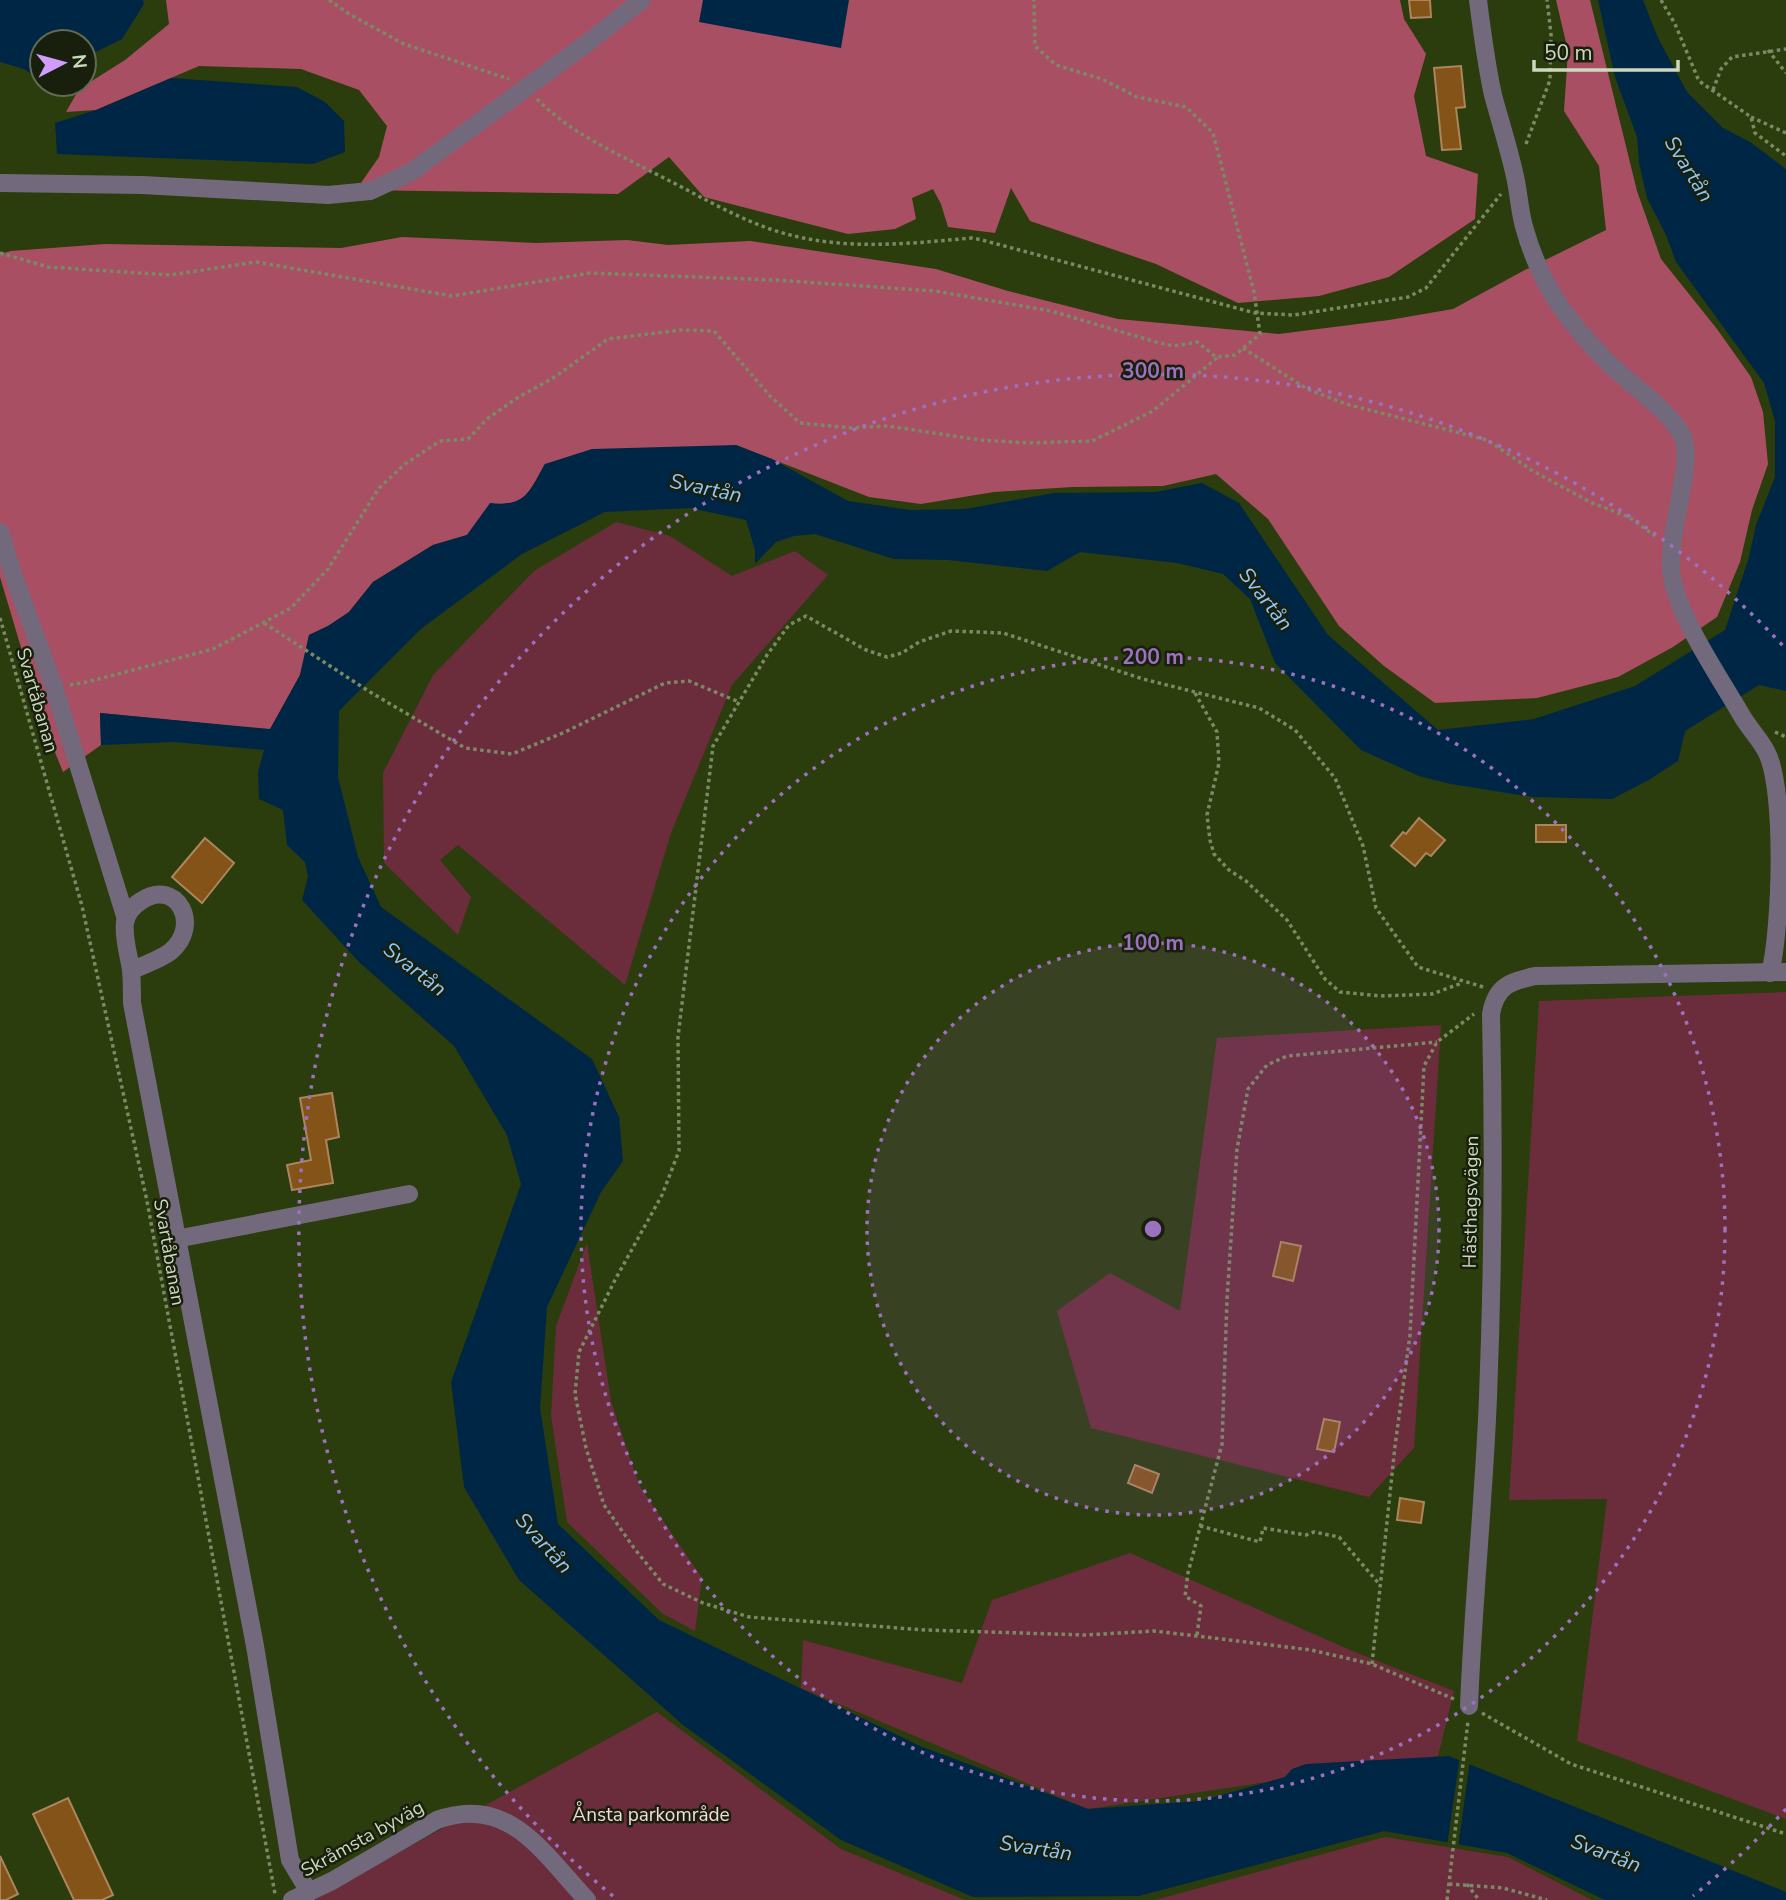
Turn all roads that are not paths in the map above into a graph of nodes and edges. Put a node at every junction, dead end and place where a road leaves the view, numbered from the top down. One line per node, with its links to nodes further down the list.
1 (642, 0): 3 (lane)
2 (1478, 0): 7 (lane)
3 (0, 183)
4 (0, 532): 5 (lane)
5 (125, 919): 6 (lane); 6 (lane)
6 (131, 971): 9 (lane)
7 (1778, 972): 10 (lane, Hästhagsvägen)
8 (409, 1194): 9 (lane)
9 (176, 1239): 11 (lane)
10 (1469, 1706)
11 (300, 1896): 12 (lane, Skråmsta byväg)
12 (587, 1900)

